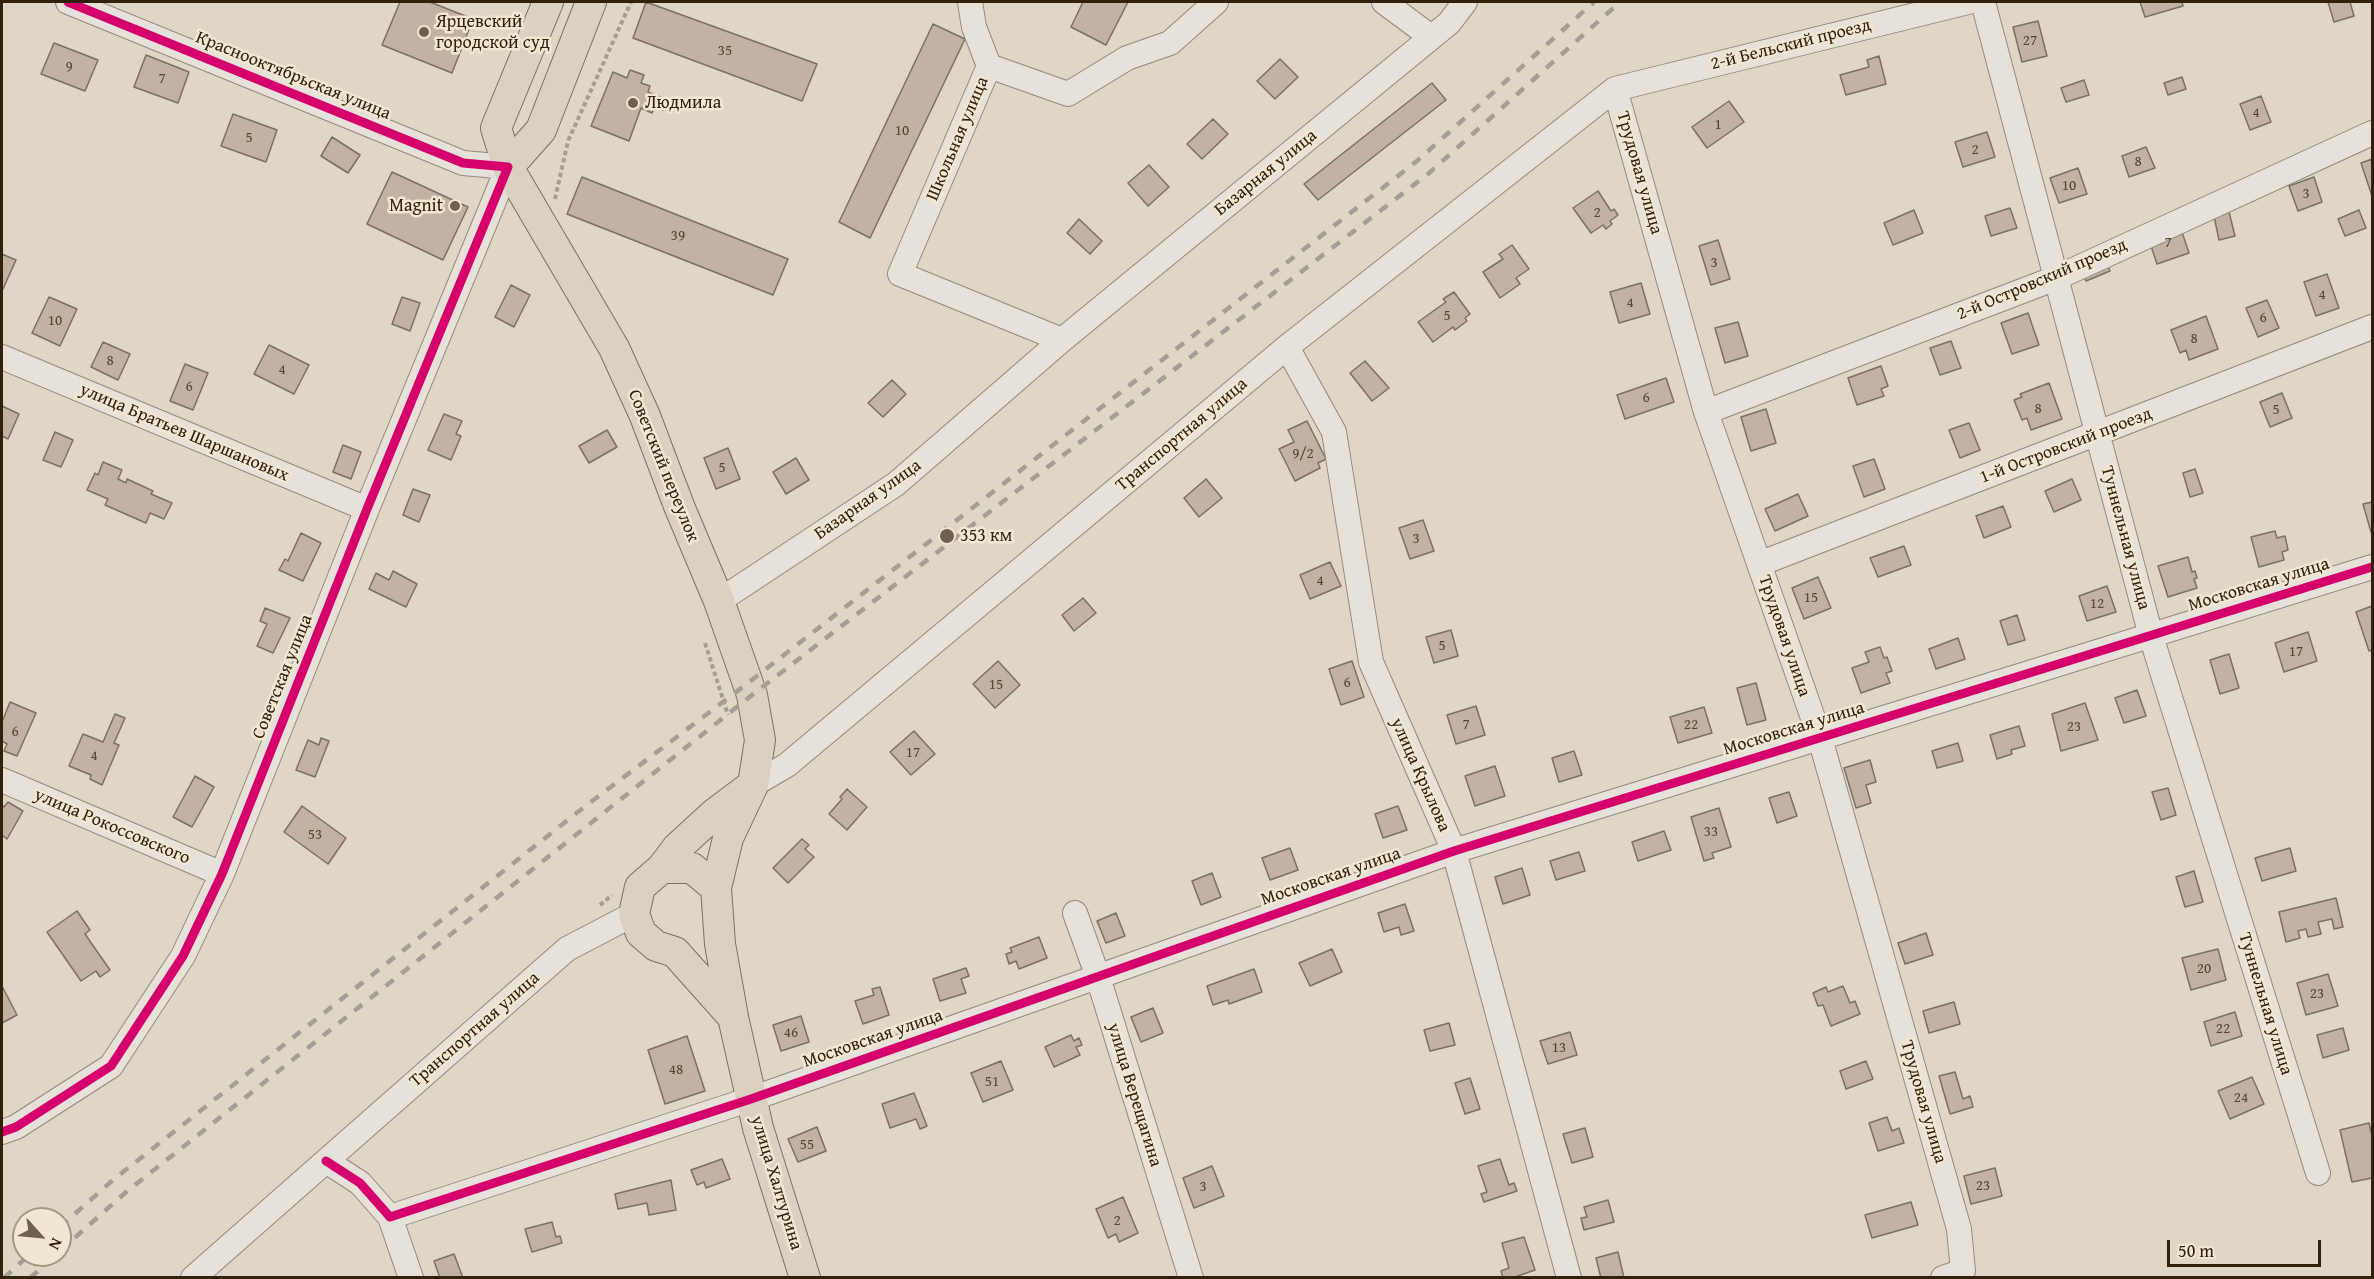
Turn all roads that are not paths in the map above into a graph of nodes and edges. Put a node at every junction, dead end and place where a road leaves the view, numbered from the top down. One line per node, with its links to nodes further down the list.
1 (68, 2): 14 (street, Краснооктябрьская улица)
2 (548, 2): 14 (main road)
3 (591, 2): 14 (main road, Советская улица)
4 (970, 2): 11 (street, Школьная улица)
5 (1216, 2): 11 (street)
6 (1384, 2): 10 (street)
7 (1465, 2): 10 (street, Базарная улица)
8 (1968, 2): 12 (street, 2-й Бельский проезд)
9 (1983, 2): 15 (street, Туннельная улица)
10 (1431, 37): 17 (street, Базарная улица)
11 (989, 66): 17 (street, Школьная улица)
12 (1615, 89): 18 (street, Транспортная улица); 20 (street, Трудовая улица)
13 (2373, 133): 15 (street, 2-й Островский проезд)
14 (508, 168): 22 (street, Советская улица); 25 (main road, Советский переулок)
15 (2056, 278): 20 (street, 2-й Островский проезд); 21 (street, Туннельная улица)
16 (2373, 327): 21 (street, 1-й Островский проезд)
17 (1062, 340): 25 (street, Базарная улица)
18 (1287, 347): 29 (street, Транспортная улица); 30 (street, улица Крылова)
19 (2, 357): 22 (street, улица Братьев Шаршановых)
20 (1706, 412): 23 (street, Трудовая улица)
21 (2097, 434): 23 (street, 1-й Островский проезд); 26 (street, Туннельная улица)
22 (367, 509): 32 (street, Советская улица)
23 (1759, 564): 27 (street, Трудовая улица)
24 (2373, 567): 26 (street, Московская улица)
25 (719, 601): 29 (main road, Советский переулок)
26 (2151, 636): 27 (street, Московская улица); 43 (street, Туннельная улица)
27 (1820, 738): 30 (street, Московская улица); 50 (street, Трудовая улица)
28 (2, 780): 32 (street, улица Рокоссовского)
29 (753, 785): 31 (main road); 33 (main road, Советский переулок)
30 (1454, 852): 38 (street, Московская улица); 49 (street, улица Крылова)
31 (662, 868): 33 (main road); 35 (main road)
32 (222, 874): 41 (street, Советская улица)
33 (716, 888): 36 (main road)
34 (1075, 913): 38 (street, улица Верещагина)
35 (634, 914): 37 (main road); 42 (street, Транспортная улица)
36 (719, 921): 37 (main road); 39 (main road, улица Халтурина)
37 (675, 952): 39 (main road)
38 (1098, 977): 40 (street, Московская улица); 48 (street, улица Верещагина)
39 (733, 1017): 40 (main road, улица Халтурина)
40 (751, 1100): 44 (street, Московская улица); 47 (main road, улица Халтурина)
41 (2, 1132)
42 (326, 1161): 44 (street); 45 (street)
43 (2318, 1173)
44 (390, 1217): 46 (street)
45 (193, 1278)
46 (411, 1278)
47 (805, 1278)
48 (1191, 1278)
49 (1569, 1278)
50 (1943, 1278)

